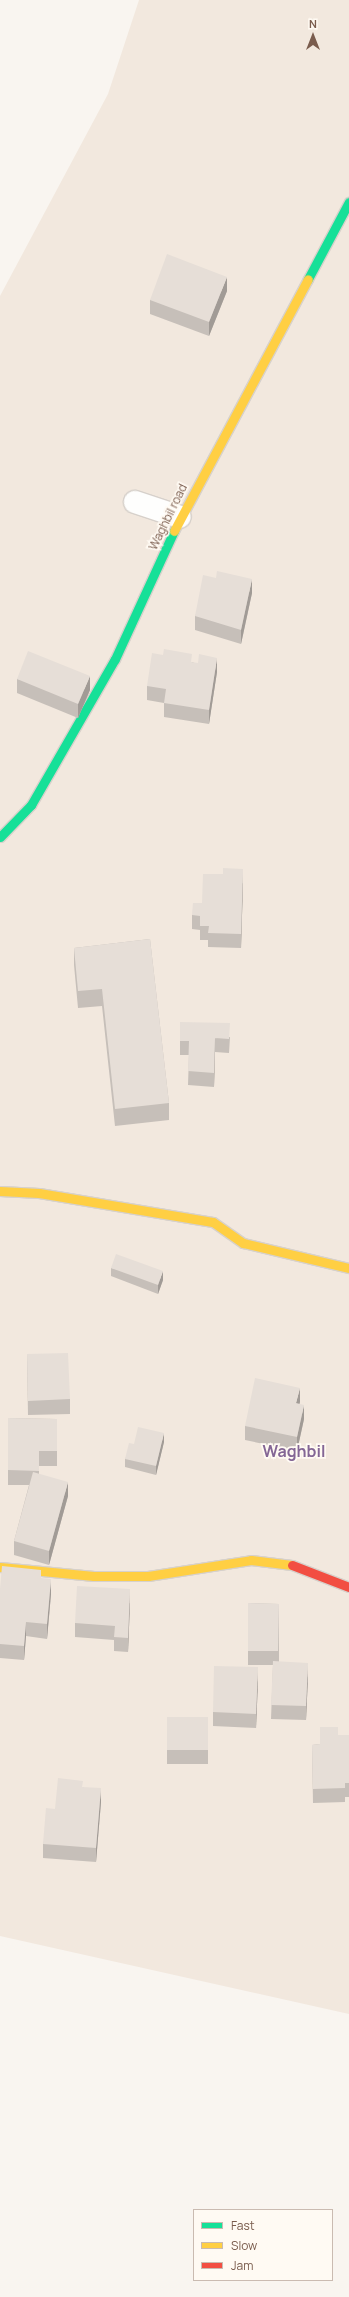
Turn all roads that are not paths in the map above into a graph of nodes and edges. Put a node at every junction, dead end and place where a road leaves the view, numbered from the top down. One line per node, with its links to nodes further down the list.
1 (349, 202): 3 (street, Waghbil road)
2 (135, 502): 3 (street)
3 (180, 517): 4 (street, Waghbil road)
4 (0, 837)
5 (0, 1191): 6 (street)
6 (349, 1268)
7 (0, 1567): 8 (street)
8 (349, 1587)

